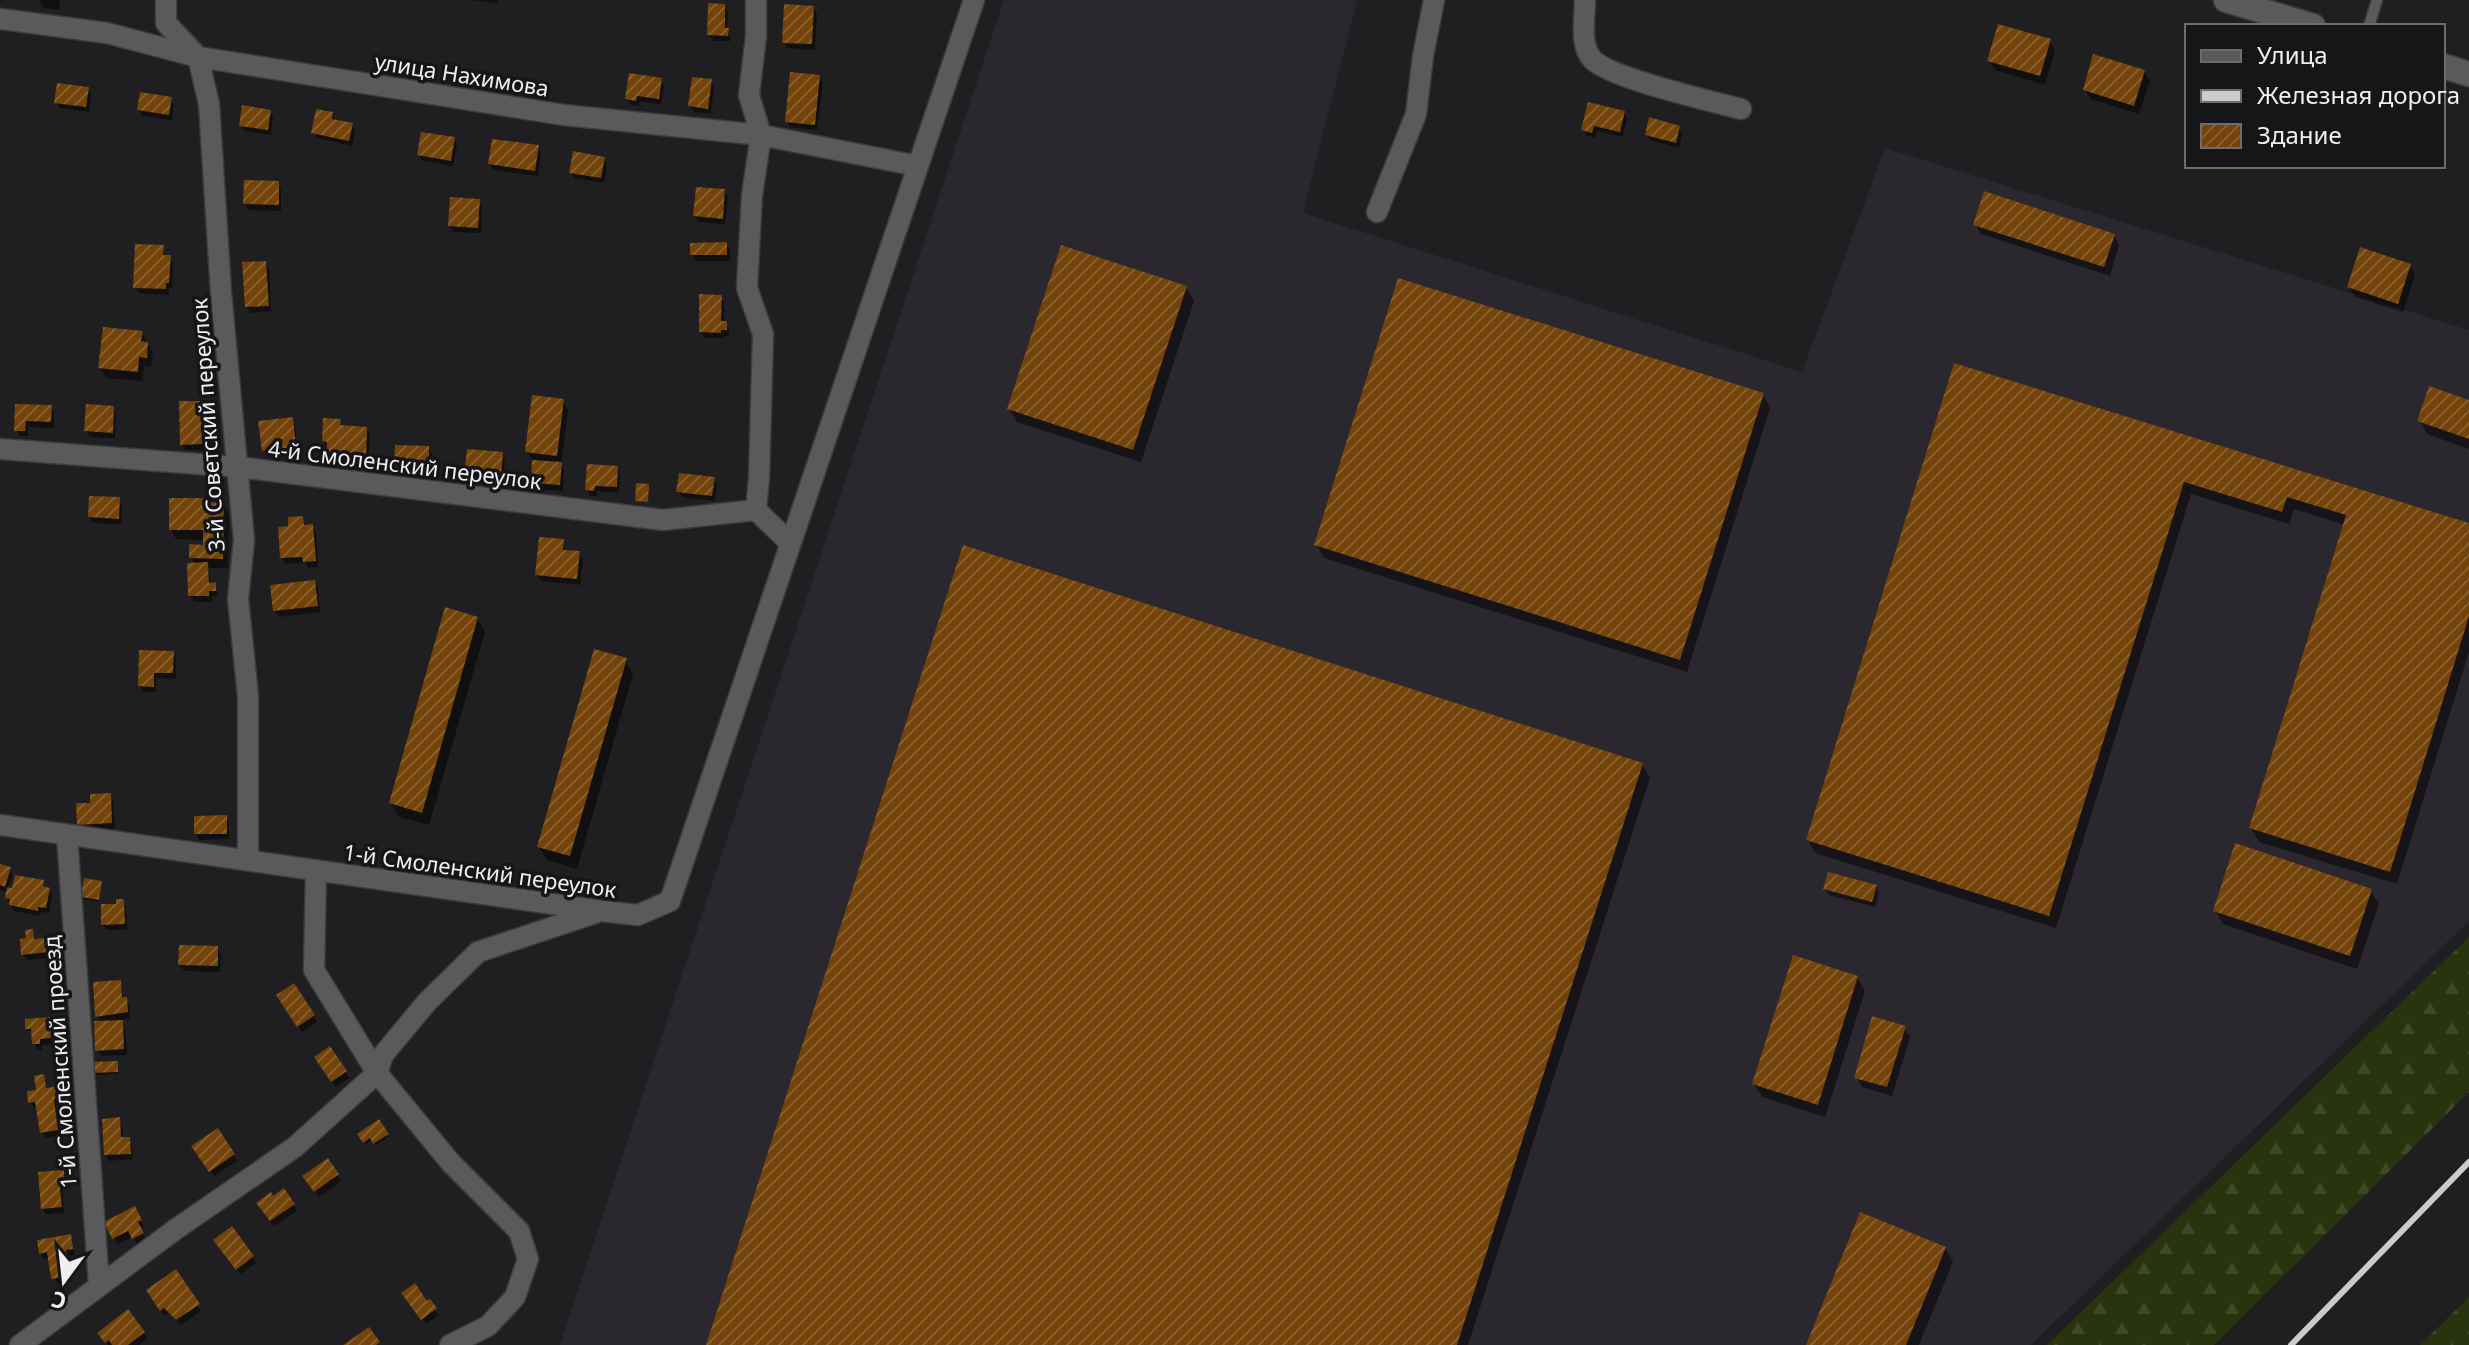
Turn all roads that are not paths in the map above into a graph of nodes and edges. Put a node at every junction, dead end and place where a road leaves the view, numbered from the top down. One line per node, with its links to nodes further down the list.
1 (166, 0): 11 (street)
2 (756, 0): 15 (street)
3 (974, 0): 16 (street)
4 (1434, 0): 17 (street)
5 (1585, 0): 14 (street)
6 (2226, 0): 9 (main road)
7 (2377, 0): 10 (lane)
8 (0, 19): 11 (street, улица Нахимова)
9 (2306, 24)
10 (2370, 24)
11 (198, 57): 15 (street, улица Нахимова); 19 (street, 3-й Советский переулок)
12 (2445, 67): 13 (main road)
13 (2469, 74)
14 (1741, 109)
15 (761, 135): 16 (street, улица Нахимова); 20 (street)
16 (918, 166): 21 (street)
17 (1377, 212)
18 (0, 449): 19 (street, 4-й Смоленский переулок)
19 (238, 467): 20 (street, 4-й Смоленский переулок); 24 (street, 3-й Советский переулок)
20 (756, 510): 21 (street)
21 (790, 543): 26 (street, 1-й Смоленский переулок)
22 (0, 825): 23 (street, 1-й Смоленский переулок)
23 (67, 836): 24 (street, 1-й Смоленский переулок); 28 (street, 1-й Смоленский проезд)
24 (248, 860): 25 (street, 1-й Смоленский переулок)
25 (316, 871): 26 (street, 1-й Смоленский переулок); 27 (street, 1-й Смоленский переулок)
26 (601, 911): 27 (street)
27 (377, 1073): 28 (street); 30 (street, 1-й Смоленский переулок)
28 (99, 1285): 29 (street)
29 (20, 1345)
30 (450, 1345)

